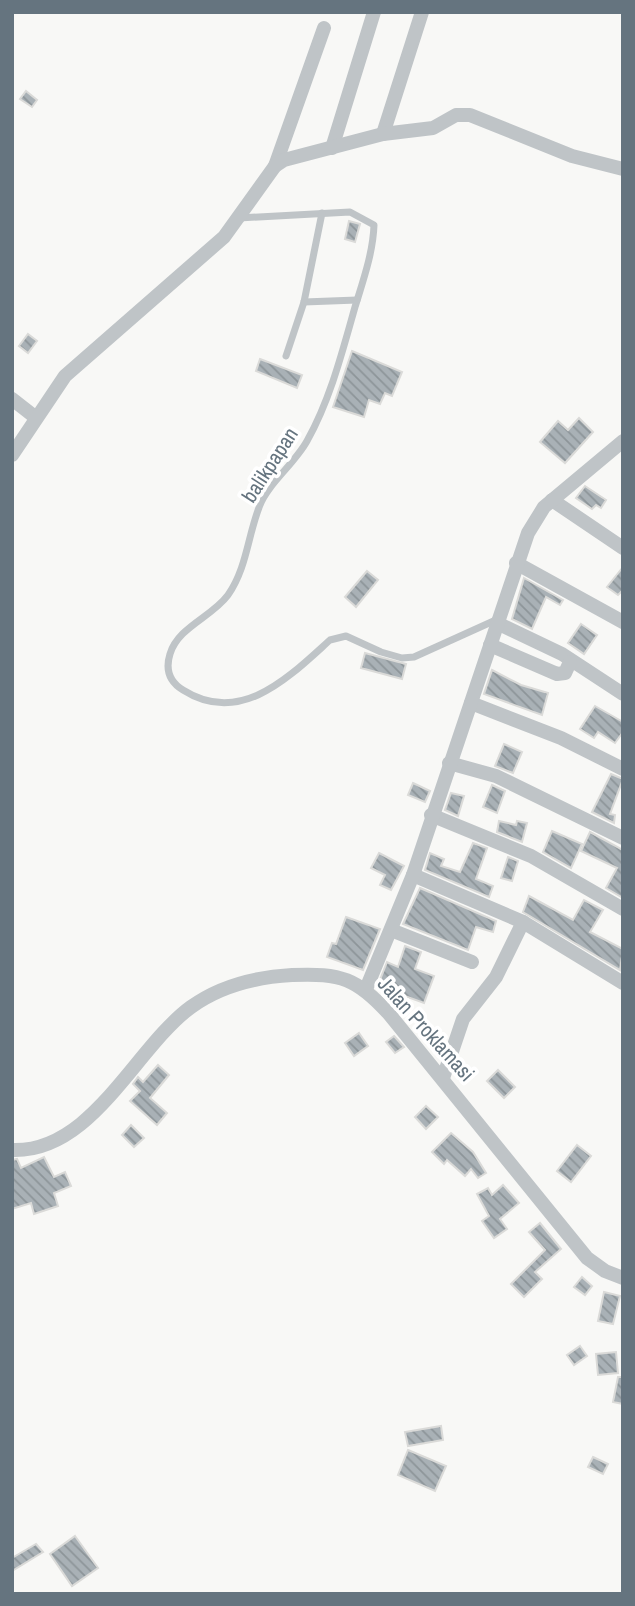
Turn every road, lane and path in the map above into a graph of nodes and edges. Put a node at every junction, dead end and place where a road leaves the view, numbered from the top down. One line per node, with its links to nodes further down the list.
1 (374, 12): 5 (street)
2 (422, 12): 4 (street)
3 (324, 28): 6 (street)
4 (383, 134): 5 (street); 7 (street)
5 (332, 148): 6 (street)
6 (275, 166): 9 (street)
7 (623, 169)
8 (322, 213): 9 (lane, balikpapan); 10 (lane, balikpapan); 11 (lane)
9 (239, 218): 14 (street)
10 (357, 300): 11 (lane); 20 (lane, balikpapan)
11 (304, 302): 12 (lane)
12 (286, 356)
13 (12, 399): 14 (street)
14 (35, 417): 16 (street)
15 (623, 441): 17 (street)
16 (12, 455)
17 (552, 500): 18 (street); 19 (street)
18 (623, 548)
19 (516, 563): 20 (street); 21 (street)
20 (498, 621): 22 (street); 23 (street)
21 (623, 622)
22 (490, 645): 23 (street); 25 (street)
23 (570, 662): 24 (street)
24 (623, 694)
25 (471, 703): 26 (street); 27 (street)
26 (449, 762): 28 (street); 29 (street)
27 (623, 769)
28 (432, 815): 30 (street); 31 (street)
29 (623, 838)
30 (413, 875): 32 (street); 33 (street)
31 (623, 909)
32 (523, 922): 35 (street); 37 (street)
33 (391, 930): 34 (street); 36 (street)
34 (472, 962)
35 (623, 983)
36 (366, 989): 37 (street, Jalan Proklamasi); 38 (street, Jalan Proklamasi)
37 (443, 1078): 39 (street, Jalan Proklamasi)
38 (12, 1150)
39 (623, 1279)

